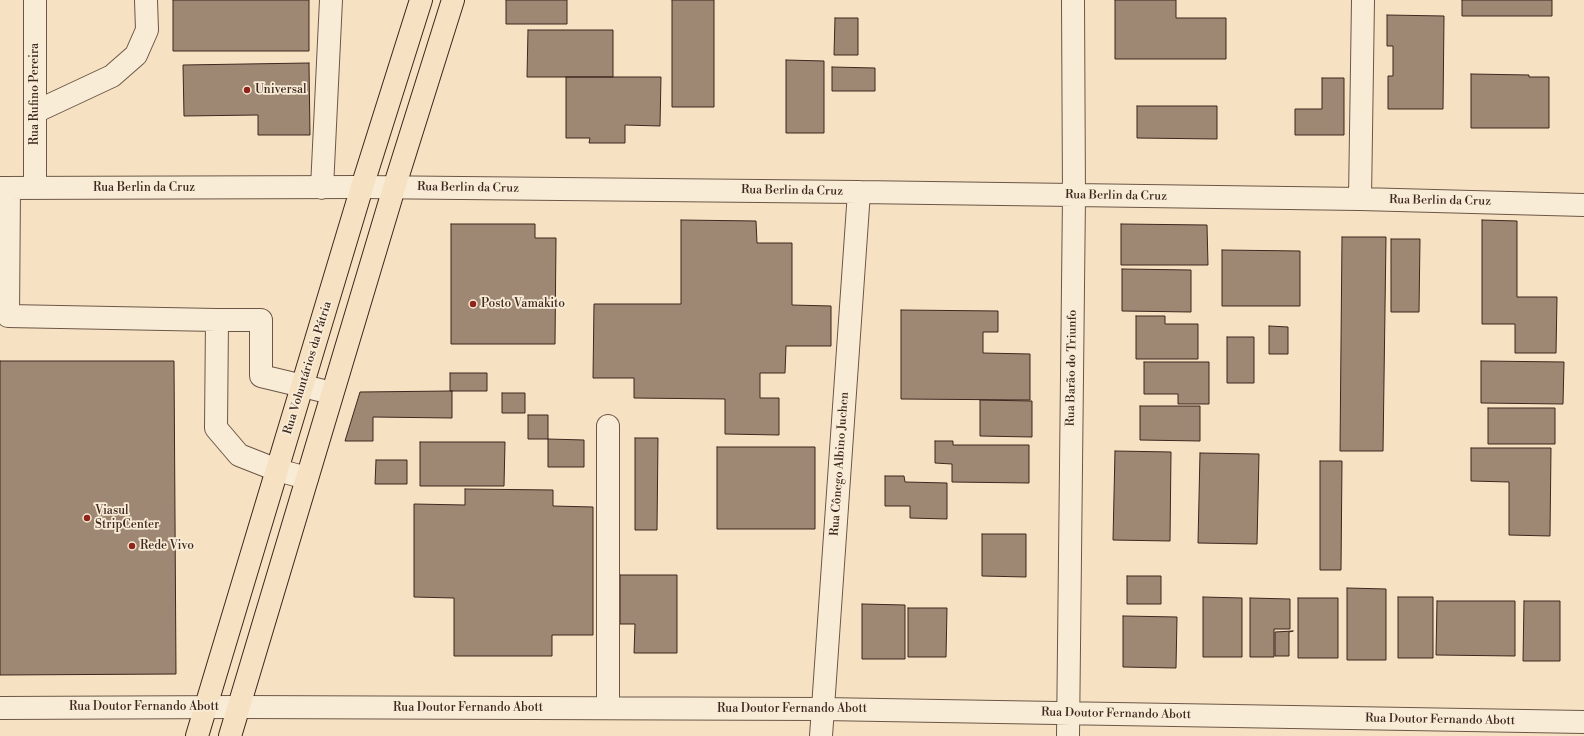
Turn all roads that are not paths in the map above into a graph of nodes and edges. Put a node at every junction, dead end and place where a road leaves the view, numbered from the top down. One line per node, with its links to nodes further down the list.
1 (35, 0): 8 (street, Rua Rufino Pereira)
2 (146, 0): 8 (street)
3 (331, 0): 12 (street)
4 (421, 0): 9 (main road, Rua Voluntários da Pátria)
5 (453, 0): 13 (main road)
6 (1073, 0): 15 (street, Rua Barão do Triunfo)
7 (1362, 0): 16 (street)
8 (35, 112): 11 (street, Rua Rufino Pereira)
9 (362, 187): 12 (street, Rua Berlin da Cruz); 13 (street, Rua Berlin da Cruz); 18 (main road, Rua Voluntários da Pátria)
10 (4, 188): 11 (street, Rua Berlin da Cruz); 20 (street)
11 (35, 188): 12 (street, Rua Berlin da Cruz)
12 (322, 188)
13 (394, 188): 14 (street, Rua Berlin da Cruz); 19 (main road)
14 (859, 192): 15 (street, Rua Berlin da Cruz); 30 (street, Rua Cônego Albino Juchen)
15 (1074, 196): 16 (street, Rua Berlin da Cruz); 31 (street, Rua Barão do Triunfo)
16 (1360, 199): 17 (street, Rua Berlin da Cruz)
17 (1584, 205)
18 (329, 297): 19 (main road); 21 (main road, Rua Voluntários da Pátria)
19 (358, 305): 22 (main road)
20 (217, 320): 21 (street); 24 (street)
21 (303, 385): 22 (street); 24 (main road, Rua Voluntários da Pátria)
22 (332, 393): 25 (main road)
23 (608, 426): 29 (street)
24 (277, 470): 25 (street); 26 (main road, Rua Voluntários da Pátria)
25 (306, 478): 27 (main road)
26 (205, 707): 27 (street, Rua Doutor Fernando Abott); 28 (street, Rua Doutor Fernando Abott); 33 (main road, Rua Voluntários da Pátria)
27 (238, 707): 29 (street, Rua Doutor Fernando Abott); 34 (main road)
28 (0, 708)
29 (608, 708): 30 (street, Rua Doutor Fernando Abott)
30 (823, 709): 31 (street, Rua Doutor Fernando Abott); 35 (street, Rua Cônego Albino Juchen)
31 (1068, 713): 32 (street, Rua Doutor Fernando Abott); 36 (street, Rua Barão do Triunfo)
32 (1584, 722)
33 (197, 736)
34 (230, 736)
35 (821, 736)
36 (1068, 736)

